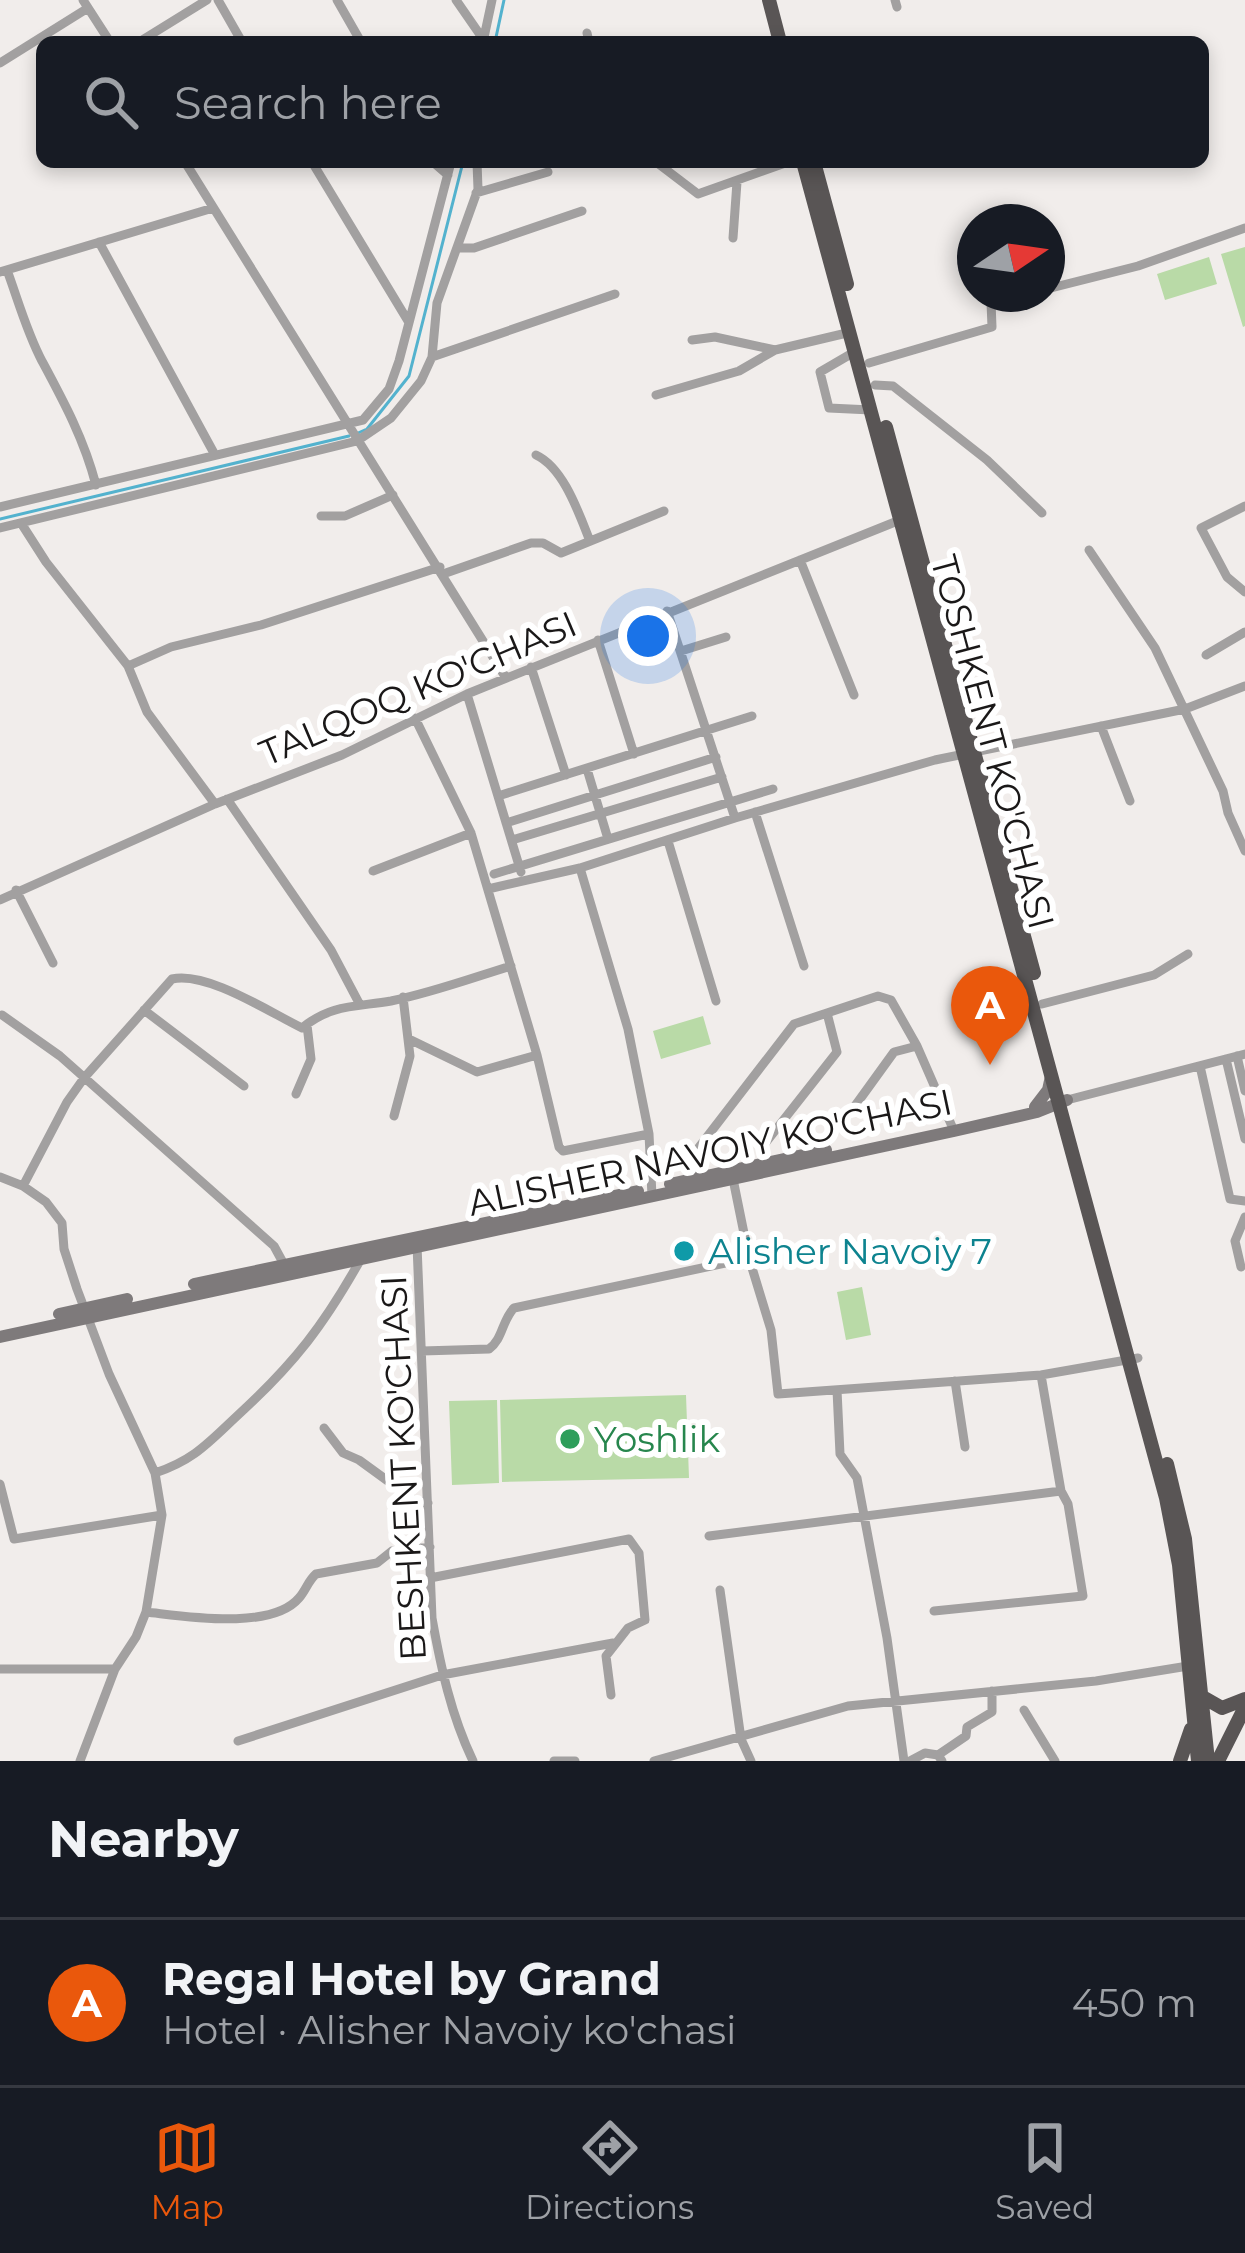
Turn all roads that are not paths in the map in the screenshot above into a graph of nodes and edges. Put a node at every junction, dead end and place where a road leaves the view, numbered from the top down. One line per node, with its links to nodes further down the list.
1 (207, 0): 11 (street)
2 (218, 0): 12 (street)
3 (337, 0): 13 (street)
4 (456, 0): 14 (street)
5 (492, 0): 15 (street)
6 (760, 0): 16 (highway)
7 (769, 0): 17 (highway)
8 (86, 4): 9 (street); 10 (street)
9 (39, 36)
10 (106, 36)
11 (149, 36)
12 (239, 36)
13 (358, 36)
14 (480, 36)
15 (484, 36)
16 (769, 36)
17 (778, 36)
18 (36, 38): 19 (street)
19 (0, 63)
20 (188, 168): 33 (street)
21 (315, 168): 43 (street)
22 (440, 168): 30 (street)
23 (450, 168): 30 (street)
24 (477, 168): 32 (street)
25 (664, 168): 31 (street)
26 (773, 168): 31 (street)
27 (805, 168): 44 (highway, TOSHKENT KO'CHASI)
28 (816, 168): 49 (highway, TOSHKENT KO'CHASI)
29 (548, 172): 32 (street)
30 (448, 175): 43 (street)
31 (737, 182): 36 (street)
32 (476, 193): 38 (street)
33 (213, 208): 37 (street); 53 (street)
34 (582, 211): 38 (street)
35 (1245, 228): 40 (street)
36 (734, 238)
37 (99, 242): 39 (street); 55 (street)
38 (459, 248): 48 (street)
39 (4, 271): 57 (street)
40 (1065, 284)
41 (615, 294): 48 (street)
42 (991, 312): 49 (street)
43 (408, 321): 53 (street)
44 (851, 332): 46 (street); 47 (highway, TOSHKENT KO'CHASI)
45 (692, 340): 46 (street)
46 (775, 350): 51 (street)
47 (856, 351): 52 (highway, TOSHKENT KO'CHASI); 52 (street)
48 (432, 356): 54 (street)
49 (869, 363): 50 (highway, TOSHKENT KO'CHASI)
50 (875, 385): 62 (street); 64 (highway, TOSHKENT KO'CHASI)
51 (656, 395)
52 (872, 410): 64 (highway, TOSHKENT KO'CHASI)
53 (346, 425): 54 (street); 55 (street)
54 (357, 441): 58 (street); 65 (street)
55 (215, 454): 57 (street)
56 (536, 455): 67 (street)
57 (96, 484): 60 (street)
58 (393, 496): 63 (street); 70 (street)
59 (1245, 506): 71 (street)
60 (0, 507)
61 (664, 511): 67 (street, TALQOQ KO'CHASI)
62 (1042, 513)
63 (320, 516)
64 (907, 518): 69 (street, TALQOQ KO'CHASI); 89 (highway, TOSHKENT KO'CHASI)
65 (21, 523): 66 (street); 78 (street)
66 (0, 528)
67 (590, 541): 70 (street, TALQOQ KO'CHASI)
68 (1089, 550): 84 (street)
69 (800, 560): 72 (street, TALQOQ KO'CHASI); 83 (street)
70 (441, 570): 78 (street, TALQOQ KO'CHASI); 80 (street)
71 (1245, 592)
72 (667, 611): 75 (street, TALQOQ KO'CHASI); 76 (street)
73 (1245, 632): 77 (street)
74 (726, 637): 76 (street)
75 (598, 640): 79 (street, TALQOQ KO'CHASI); 90 (street)
76 (680, 651): 88 (street)
77 (1206, 655)
78 (128, 666): 101 (street)
79 (531, 668): 80 (street, TALQOQ KO'CHASI); 93 (street)
80 (506, 678): 82 (street, TALQOQ KO'CHASI)
81 (1245, 686): 84 (street)
82 (467, 694): 86 (street, TALQOQ KO'CHASI); 97 (street)
83 (854, 695)
84 (1185, 709): 87 (street); 110 (street)
85 (752, 716): 88 (street)
86 (415, 718): 98 (street, TALQOQ KO'CHASI); 106 (street)
87 (1101, 726): 89 (street); 99 (street)
88 (708, 731): 90 (street); 91 (street)
89 (969, 753): 102 (street); 126 (highway, TOSHKENT KO'CHASI); 136 (highway, TOSHKENT KO'CHASI)
90 (634, 754): 92 (street)
91 (716, 757): 94 (street); 96 (street)
92 (587, 769): 93 (street); 96 (street)
93 (566, 775): 97 (street)
94 (722, 777): 100 (street); 103 (street)
95 (772, 789): 100 (street)
96 (596, 795): 103 (street); 105 (street)
97 (498, 796): 105 (street)
98 (227, 799): 101 (street, TALQOQ KO'CHASI); 125 (street)
99 (1130, 801)
100 (730, 802): 104 (street); 107 (street)
101 (215, 804): 117 (street, TALQOQ KO'CHASI)
102 (755, 812): 104 (street); 122 (street)
103 (601, 813): 107 (street); 108 (street)
104 (735, 818): 109 (street)
105 (506, 823): 108 (street)
106 (471, 833): 113 (street); 116 (street)
107 (608, 839): 111 (street)
108 (512, 840): 111 (street)
109 (668, 841): 112 (street); 124 (street)
110 (1245, 851)
111 (520, 866): 114 (street); 115 (street)
112 (580, 868): 115 (street); 148 (street)
113 (373, 871)
114 (494, 874)
115 (524, 882): 116 (street)
116 (488, 889): 121 (street)
117 (16, 890): 118 (street, TALQOQ KO'CHASI); 120 (street)
118 (0, 899)
119 (1189, 954): 126 (street)
120 (52, 963)
121 (511, 966): 123 (street); 133 (street)
122 (804, 966)
123 (403, 997): 125 (street); 131 (street)
124 (716, 1001)
125 (359, 1003): 130 (street)
126 (1042, 1004): 141 (highway, TOSHKENT KO'CHASI)
127 (144, 1010): 130 (street); 137 (street); 138 (street)
128 (827, 1013): 132 (street); 150 (street); 152 (street)
129 (2, 1015): 137 (street)
130 (307, 1025): 140 (street)
131 (411, 1040): 133 (street); 143 (street)
132 (917, 1046): 144 (street); 145 (street)
133 (537, 1055): 148 (street)
134 (1236, 1056): 135 (street); 139 (street); 147 (street)
135 (1200, 1066): 141 (street); 149 (street)
136 (1052, 1075): 141 (highway, TOSHKENT KO'CHASI); 142 (main road)
137 (84, 1078): 154 (street); 162 (street)
138 (244, 1086)
139 (1245, 1091)
140 (296, 1094)
141 (1061, 1101): 142 (main road, ALISHER NAVOIY KO'CHASI); 146 (highway, TOSHKENT KO'CHASI); 166 (highway, TOSHKENT KO'CHASI)
142 (1036, 1109): 145 (main road, ALISHER NAVOIY KO'CHASI); 146 (main road)
143 (394, 1116)
144 (848, 1117)
145 (953, 1128): 152 (main road, ALISHER NAVOIY KO'CHASI); 153 (main road, ALISHER NAVOIY KO'CHASI)
146 (1066, 1131): 166 (highway, TOSHKENT KO'CHASI)
147 (1244, 1133): 149 (street)
148 (649, 1134): 155 (street)
149 (1216, 1136): 156 (street)
150 (763, 1146)
151 (0, 1177): 154 (street)
152 (697, 1178): 155 (main road, ALISHER NAVOIY KO'CHASI)
153 (733, 1179): 155 (main road, ALISHER NAVOIY KO'CHASI); 160 (street)
154 (23, 1186): 163 (street)
155 (651, 1192): 158 (main road, ALISHER NAVOIY KO'CHASI)
156 (1245, 1201)
157 (1245, 1217): 161 (street)
158 (417, 1241): 159 (main road, ALISHER NAVOIY KO'CHASI); 165 (street, BESHKENT KO'CHASI)
159 (364, 1252): 162 (main road, ALISHER NAVOIY KO'CHASI); 172 (street)
160 (749, 1258): 165 (street); 169 (street)
161 (1241, 1267)
162 (286, 1269): 163 (main road, ALISHER NAVOIY KO'CHASI)
163 (87, 1312): 164 (main road, ALISHER NAVOIY KO'CHASI); 172 (street)
164 (0, 1333)
165 (422, 1351): 175 (street, BESHKENT KO'CHASI)
166 (1134, 1358): 167 (street); 185 (highway, TOSHKENT KO'CHASI); 191 (highway, TOSHKENT KO'CHASI)
167 (1041, 1375): 168 (street); 174 (street)
168 (955, 1381): 169 (street); 171 (street)
169 (837, 1390): 177 (street)
170 (325, 1428): 175 (street)
171 (965, 1448)
172 (155, 1474): 176 (street)
173 (0, 1484): 176 (street)
174 (1061, 1491): 177 (street); 182 (street)
175 (428, 1503): 179 (street, BESHKENT KO'CHASI)
176 (162, 1515): 183 (street)
177 (864, 1519): 178 (street); 192 (street)
178 (709, 1536)
179 (430, 1547): 180 (street, BESHKENT KO'CHASI); 183 (street)
180 (430, 1578): 184 (street); 188 (street, BESHKENT KO'CHASI)
181 (720, 1590): 197 (street)
182 (934, 1611)
183 (146, 1612): 187 (street)
184 (613, 1643): 188 (street); 190 (street)
185 (1188, 1666): 189 (street); 195 (highway, TOSHKENT KO'CHASI)
186 (0, 1669): 187 (street)
187 (115, 1669): 200 (street)
188 (442, 1675): 198 (street); 201 (street, BESHKENT KO'CHASI)
189 (992, 1691): 192 (street); 199 (street)
190 (611, 1695)
191 (1201, 1696): 193 (highway); 210 (highway, TOSHKENT KO'CHASI)
192 (895, 1698): 197 (street); 206 (street)
193 (1245, 1703): 196 (highway)
194 (1024, 1710): 207 (street)
195 (1193, 1718): 208 (highway); 209 (highway, TOSHKENT KO'CHASI)
196 (1239, 1725): 211 (highway); 212 (highway)
197 (741, 1739): 204 (street); 205 (street)
198 (238, 1741)
199 (940, 1758): 206 (street)
200 (80, 1761)
201 (473, 1761)
202 (554, 1761): 203 (street)
203 (575, 1761)
204 (654, 1761)
205 (751, 1761)
206 (907, 1761)
207 (1055, 1761)
208 (1180, 1761)
209 (1198, 1761)
210 (1208, 1761)
211 (1218, 1761)
212 (1231, 1761)

